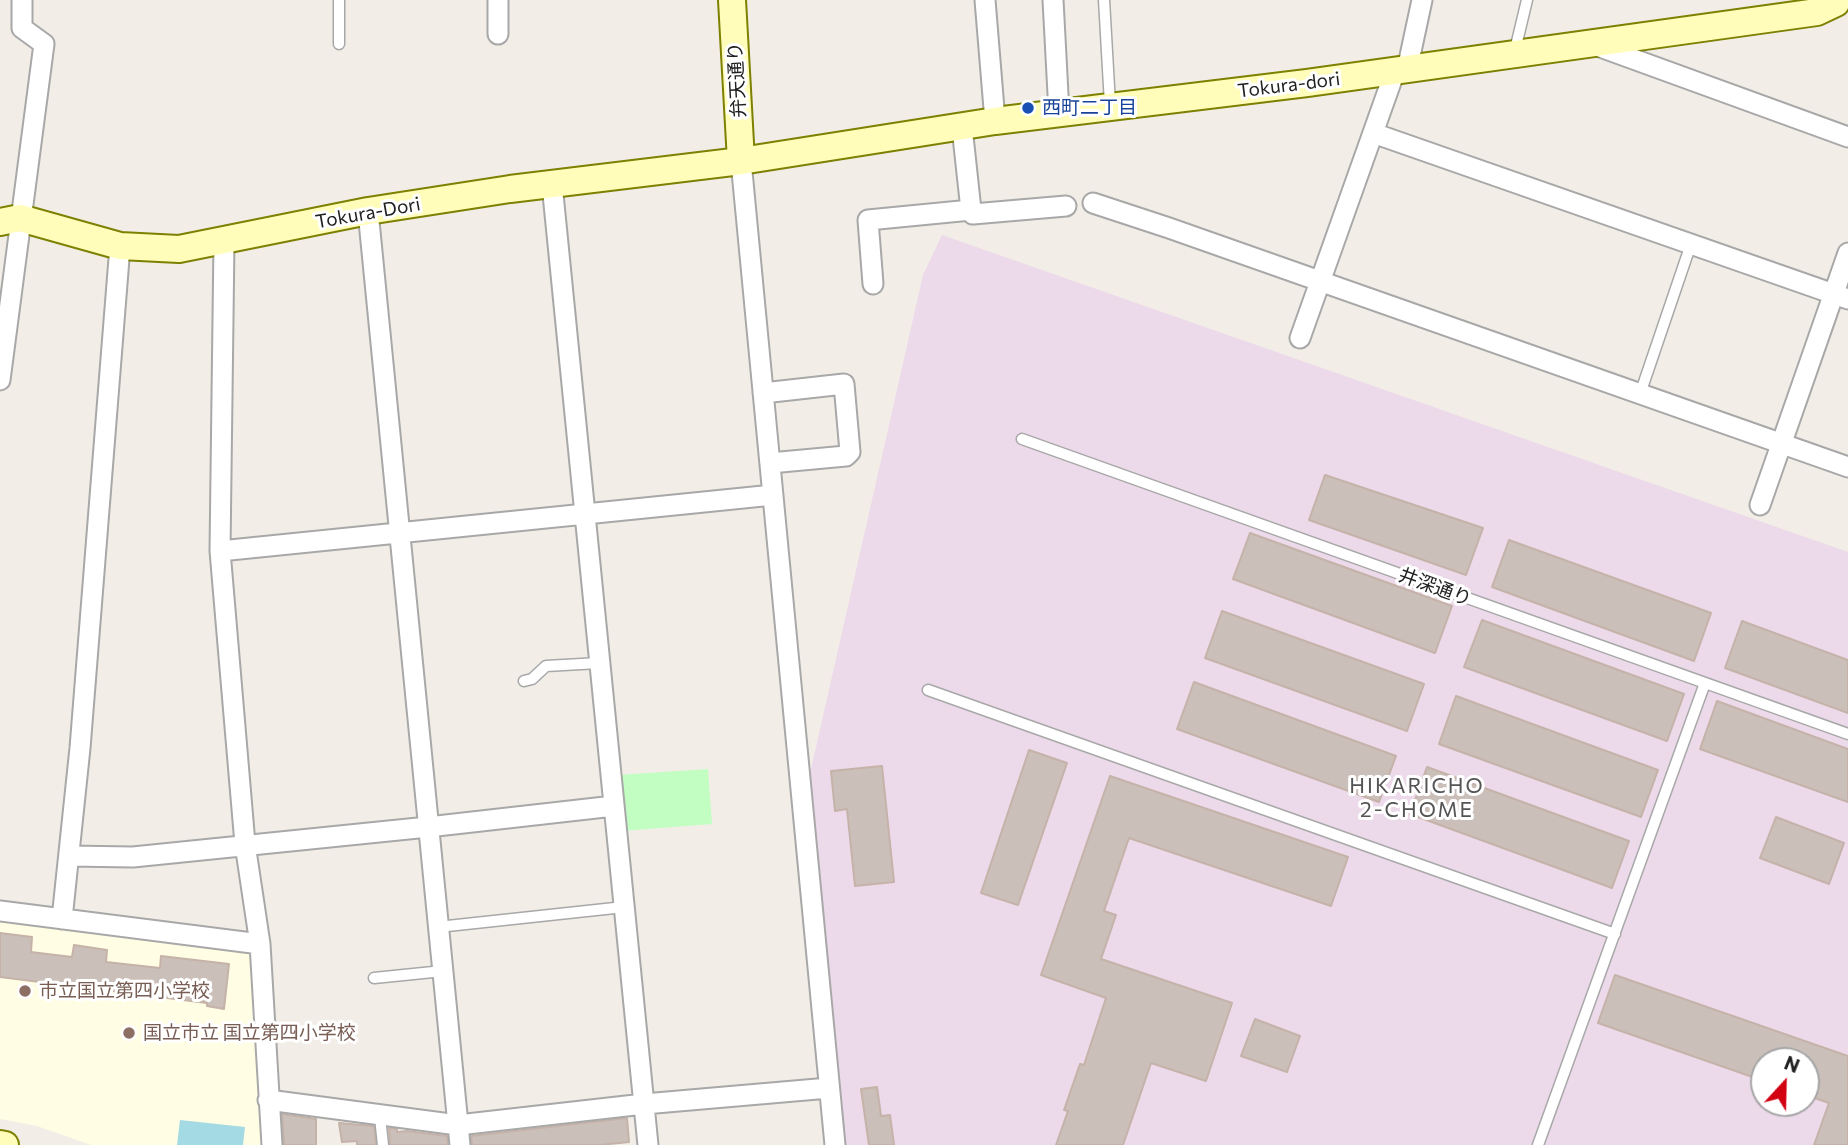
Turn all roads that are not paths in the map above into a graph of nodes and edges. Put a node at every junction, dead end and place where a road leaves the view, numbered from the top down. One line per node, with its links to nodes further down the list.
1 (22, 0): 28 (street)
2 (339, 0): 12 (lane)
3 (498, 0): 11 (street)
4 (732, 0): 22 (street, 弁天通り)
5 (985, 0): 18 (street)
6 (1052, 0): 17 (street)
7 (1104, 0): 16 (lane)
8 (1422, 0): 15 (street)
9 (1527, 0): 14 (lane)
10 (1839, 6): 13 (street, Tokura-dori)
11 (498, 34)
12 (339, 44)
13 (1591, 44): 14 (street, Tokura-dori); 21 (street)
14 (1514, 54): 15 (street, Tokura-dori)
15 (1401, 71): 16 (street, Tokura-dori); 20 (street)
16 (1110, 106): 17 (street, Tokura-dori)
17 (1059, 113): 18 (street, Tokura-dori)
18 (995, 121): 19 (street, Tokura-dori)
19 (962, 127): 22 (street, Tokura-dori); 26 (street)
20 (1373, 133): 30 (street); 33 (street)
21 (1848, 137)
22 (741, 161): 23 (street, Tokura-Dori); 38 (street)
23 (552, 184): 27 (street, Tokura-Dori); 46 (street)
24 (1093, 203): 33 (street)
25 (1066, 206): 26 (street)
26 (971, 210): 34 (street)
27 (368, 211): 29 (street, Tokura-Dori); 47 (street)
28 (7, 216): 31 (street, Tokura-Dori); 37 (street)
29 (224, 241): 31 (street, Tokura-Dori); 48 (street)
30 (1691, 244): 35 (street); 39 (lane)
31 (120, 246): 57 (street)
32 (1848, 253): 35 (street)
33 (1320, 282): 36 (street); 39 (street)
34 (873, 284)
35 (1841, 297): 41 (street)
36 (1300, 338)
37 (0, 380)
38 (763, 393): 42 (street); 42 (street)
39 (1640, 394): 41 (street)
40 (1022, 439): 51 (lane, 井深通り)
41 (1782, 444): 43 (street); 45 (street)
42 (770, 463): 44 (street)
43 (1848, 467)
44 (773, 495): 46 (street); 66 (street)
45 (1760, 505)
46 (585, 514): 47 (street); 49 (street)
47 (398, 533): 48 (street); 55 (street)
48 (220, 551): 56 (street)
49 (599, 663): 50 (lane); 54 (street)
50 (524, 681)
51 (1705, 683): 53 (lane, 井深通り); 62 (lane)
52 (928, 690): 62 (lane)
53 (1848, 734)
54 (614, 806): 55 (street); 58 (street)
55 (428, 827): 56 (street); 61 (street)
56 (245, 844): 57 (street); 63 (street)
57 (69, 856): 60 (street)
58 (624, 907): 61 (lane); 68 (street)
59 (0, 911): 60 (street)
60 (62, 919): 63 (street)
61 (438, 927): 64 (street)
62 (1615, 934): 77 (lane)
63 (260, 944): 67 (street)
64 (443, 971): 65 (lane); 70 (street)
65 (374, 978)
66 (829, 1088): 68 (street); 76 (street)
67 (268, 1100): 69 (street); 73 (street)
68 (644, 1104): 70 (street); 75 (street)
69 (380, 1117): 70 (street); 74 (lane)
70 (459, 1135)
71 (0, 1144): 72 (street)
72 (5, 1145)
73 (272, 1145)
74 (383, 1145)
75 (648, 1145)
76 (835, 1145)
77 (1538, 1145)

